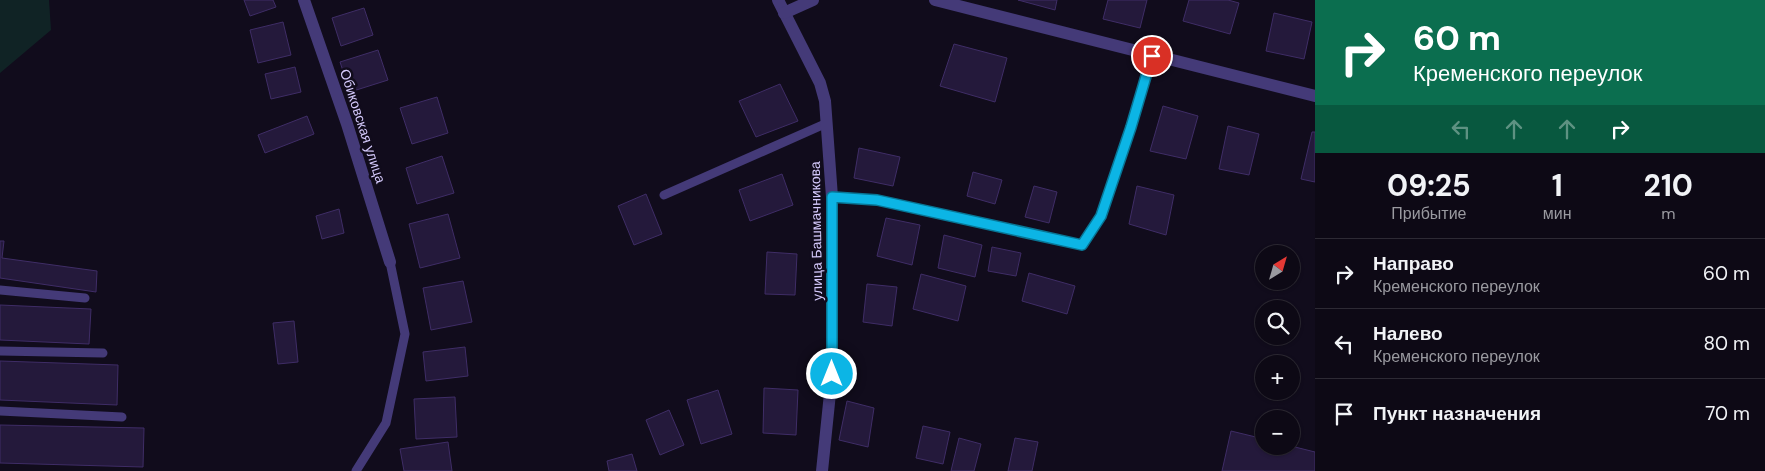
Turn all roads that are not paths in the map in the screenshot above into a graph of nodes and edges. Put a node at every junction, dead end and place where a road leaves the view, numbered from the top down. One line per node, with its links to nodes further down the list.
1 (304, 0): 11 (street, Обиковская улица)
2 (778, 0): 5 (street, улица Башмачникова)
3 (813, 0): 5 (street)
4 (935, 0): 6 (street)
5 (784, 13): 8 (street, улица Башмачникова)
6 (1152, 56): 7 (street); 10 (lane)
7 (1315, 96)
8 (827, 123): 9 (lane); 10 (street, улица Башмачникова)
9 (664, 195)
10 (832, 197): 19 (street, улица Башмачникова)
11 (390, 262): 18 (lane)
12 (0, 290): 13 (lane)
13 (85, 298)
14 (0, 351): 15 (lane)
15 (103, 353)
16 (0, 411): 17 (lane)
17 (122, 417)
18 (356, 471)
19 (822, 471)

